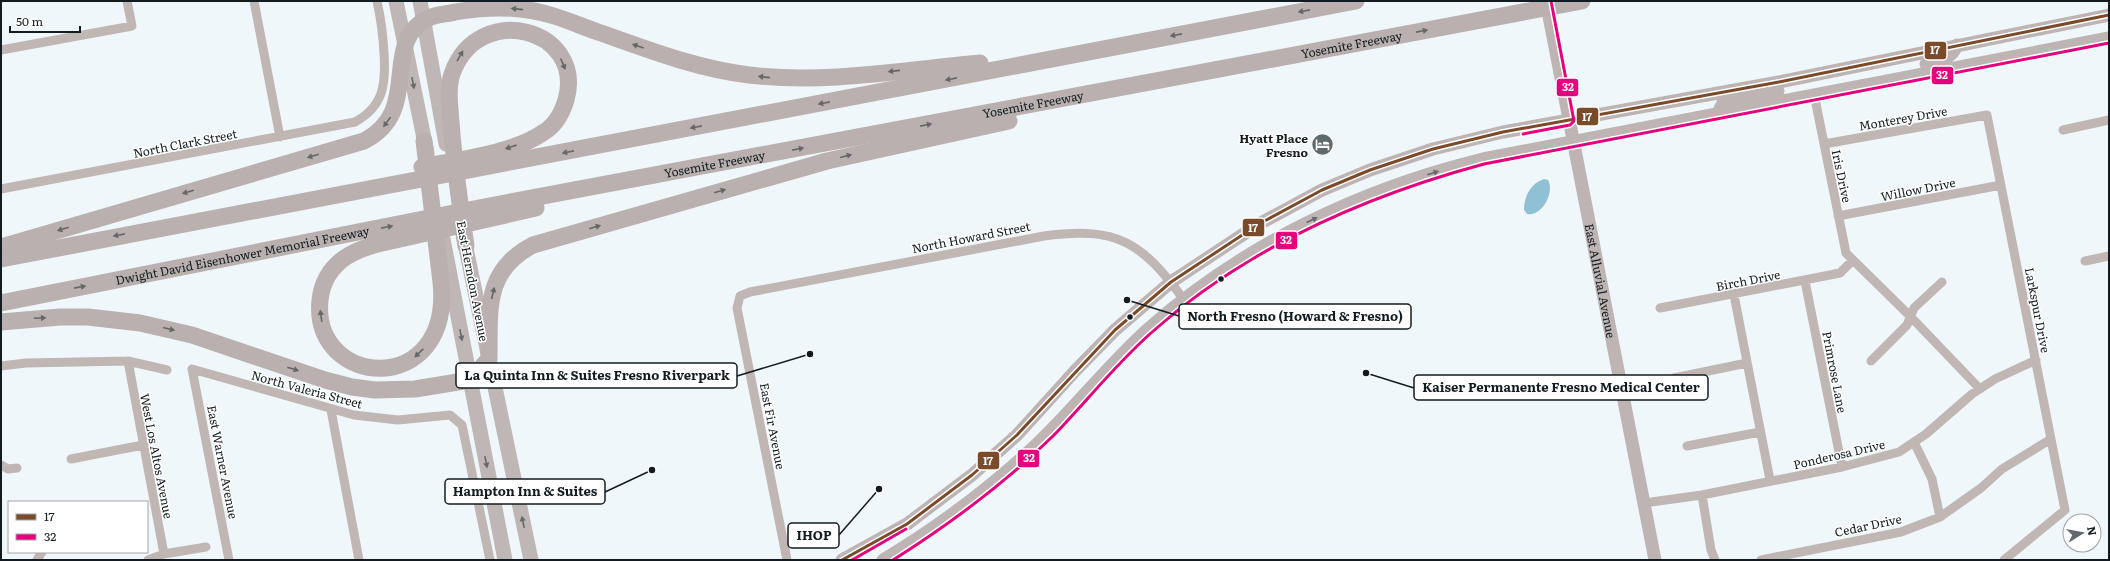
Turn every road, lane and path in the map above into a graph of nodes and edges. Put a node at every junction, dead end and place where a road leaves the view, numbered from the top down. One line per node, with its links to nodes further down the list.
1 (127, 1): 15 (street)
2 (254, 1): 24 (street)
3 (377, 1): 24 (street, North Clark Street)
4 (396, 1): 12 (main road, East Herndon Avenue)
5 (420, 1): 10 (main road, East Herndon Avenue)
6 (1356, 1): 16 (highway, one-way to 16)
7 (1546, 1): 21 (main road, East Alluvial Avenue)
8 (1582, 1): 14 (highway, Yosemite Freeway, one-way to 8)
9 (2109, 15): 13 (main road)
10 (424, 22): 12 (highway); 16 (highway, one-way to 10); 33 (main road, East Herndon Avenue)
11 (2109, 38): 18 (main road)
12 (405, 45): 25 (main road, East Herndon Avenue, one-way to 25); 34 (highway, one-way to 34)
13 (1957, 45): 17 (main road); 18 (main road)
14 (1328, 49): 32 (highway, Yosemite Freeway, one-way to 14); 49 (highway, one-way to 14)
15 (1, 50)
16 (1072, 56): 28 (highway, one-way to 28)
17 (1842, 70): 19 (main road); 21 (main road)
18 (1814, 94): 19 (main road); 27 (street, Iris Drive)
19 (1718, 113): 26 (main road)
20 (1987, 115): 27 (street, Monterey Drive); 29 (street, Larkspur Drive)
21 (1569, 120): 26 (main road, East Alluvial Avenue); 40 (main road)
22 (2109, 120): 23 (street)
23 (2063, 130)
24 (280, 137): 30 (street, North Clark Street)
25 (424, 141): 32 (highway, one-way to 32); 58 (main road, East Herndon Avenue, one-way to 58)
26 (1574, 142): 44 (main road, one-way to 26); 72 (main road, East Alluvial Avenue)
27 (1824, 144): 31 (street, Iris Drive)
28 (475, 163): 33 (highway, one-way to 28); 36 (highway, one-way to 36)
29 (2001, 185): 31 (street, Willow Drive); 50 (street, Larkspur Drive)
30 (1, 189)
31 (1838, 216): 37 (street, Iris Drive)
32 (416, 228): 45 (highway, Dwight David Eisenhower Memorial Freeway, one-way to 32)
33 (466, 246): 49 (main road, East Herndon Avenue)
34 (1, 247)
35 (2109, 256): 38 (street)
36 (1, 259)
37 (1853, 260): 39 (street, Birch Drive); 47 (street, Iris Drive)
38 (2085, 261)
39 (1805, 281): 42 (street, Birch Drive); 68 (street, Primrose Lane)
40 (1171, 282): 43 (street, North Howard Street); 44 (street, North Howard Street); 76 (main road)
41 (1942, 282): 47 (street)
42 (1734, 295): 46 (street, Birch Drive); 53 (street)
43 (740, 296): 83 (street, East Fir Avenue)
44 (1184, 300): 85 (main road)
45 (1, 303)
46 (1660, 308)
47 (1910, 316): 52 (street); 59 (street, Iris Drive)
48 (1, 322): 58 (highway, one-way to 58)
49 (489, 359): 58 (highway); 82 (main road, East Herndon Avenue, one-way to 49)
50 (2036, 360): 59 (street, Ponderosa Drive); 62 (street, Larkspur Drive)
51 (128, 361): 54 (street); 56 (street); 64 (street, West Los Altos Avenue)
52 (1871, 361)
53 (1747, 363): 57 (street); 61 (street)
54 (1, 366)
55 (192, 369): 60 (street, North Valeria Street); 78 (street, East Warner Avenue)
56 (167, 370)
57 (1674, 378)
58 (470, 380): 81 (main road, East Herndon Avenue, one-way to 81)
59 (1980, 389): 63 (street, Ponderosa Drive)
60 (331, 410): 79 (street); 80 (street, North Valeria Street)
61 (1760, 432): 65 (street); 70 (street)
62 (2051, 439): 73 (street, Cedar Drive); 89 (street, Larkspur Drive)
63 (1914, 442): 68 (street, Ponderosa Drive); 73 (street)
64 (143, 445): 66 (street); 75 (street, West Los Altos Avenue)
65 (1687, 446)
66 (71, 459)
67 (1, 465): 69 (street)
68 (1842, 467): 70 (street, Ponderosa Drive)
69 (17, 468)
70 (1770, 480): 71 (street, Ponderosa Drive)
71 (1702, 495): 72 (street, Ponderosa Drive); 87 (street)
72 (1644, 503): 86 (main road, East Alluvial Avenue)
73 (1940, 517): 88 (street, Cedar Drive)
74 (206, 547): 75 (street)
75 (164, 554): 77 (street)
76 (861, 555): 84 (main road)
77 (148, 560)
78 (229, 560)
79 (359, 560)
80 (490, 560)
81 (505, 560)
82 (531, 560)
83 (787, 560)
84 (842, 560)
85 (884, 560)
86 (1655, 560)
87 (1715, 560)
88 (1760, 560)
89 (2004, 560)

